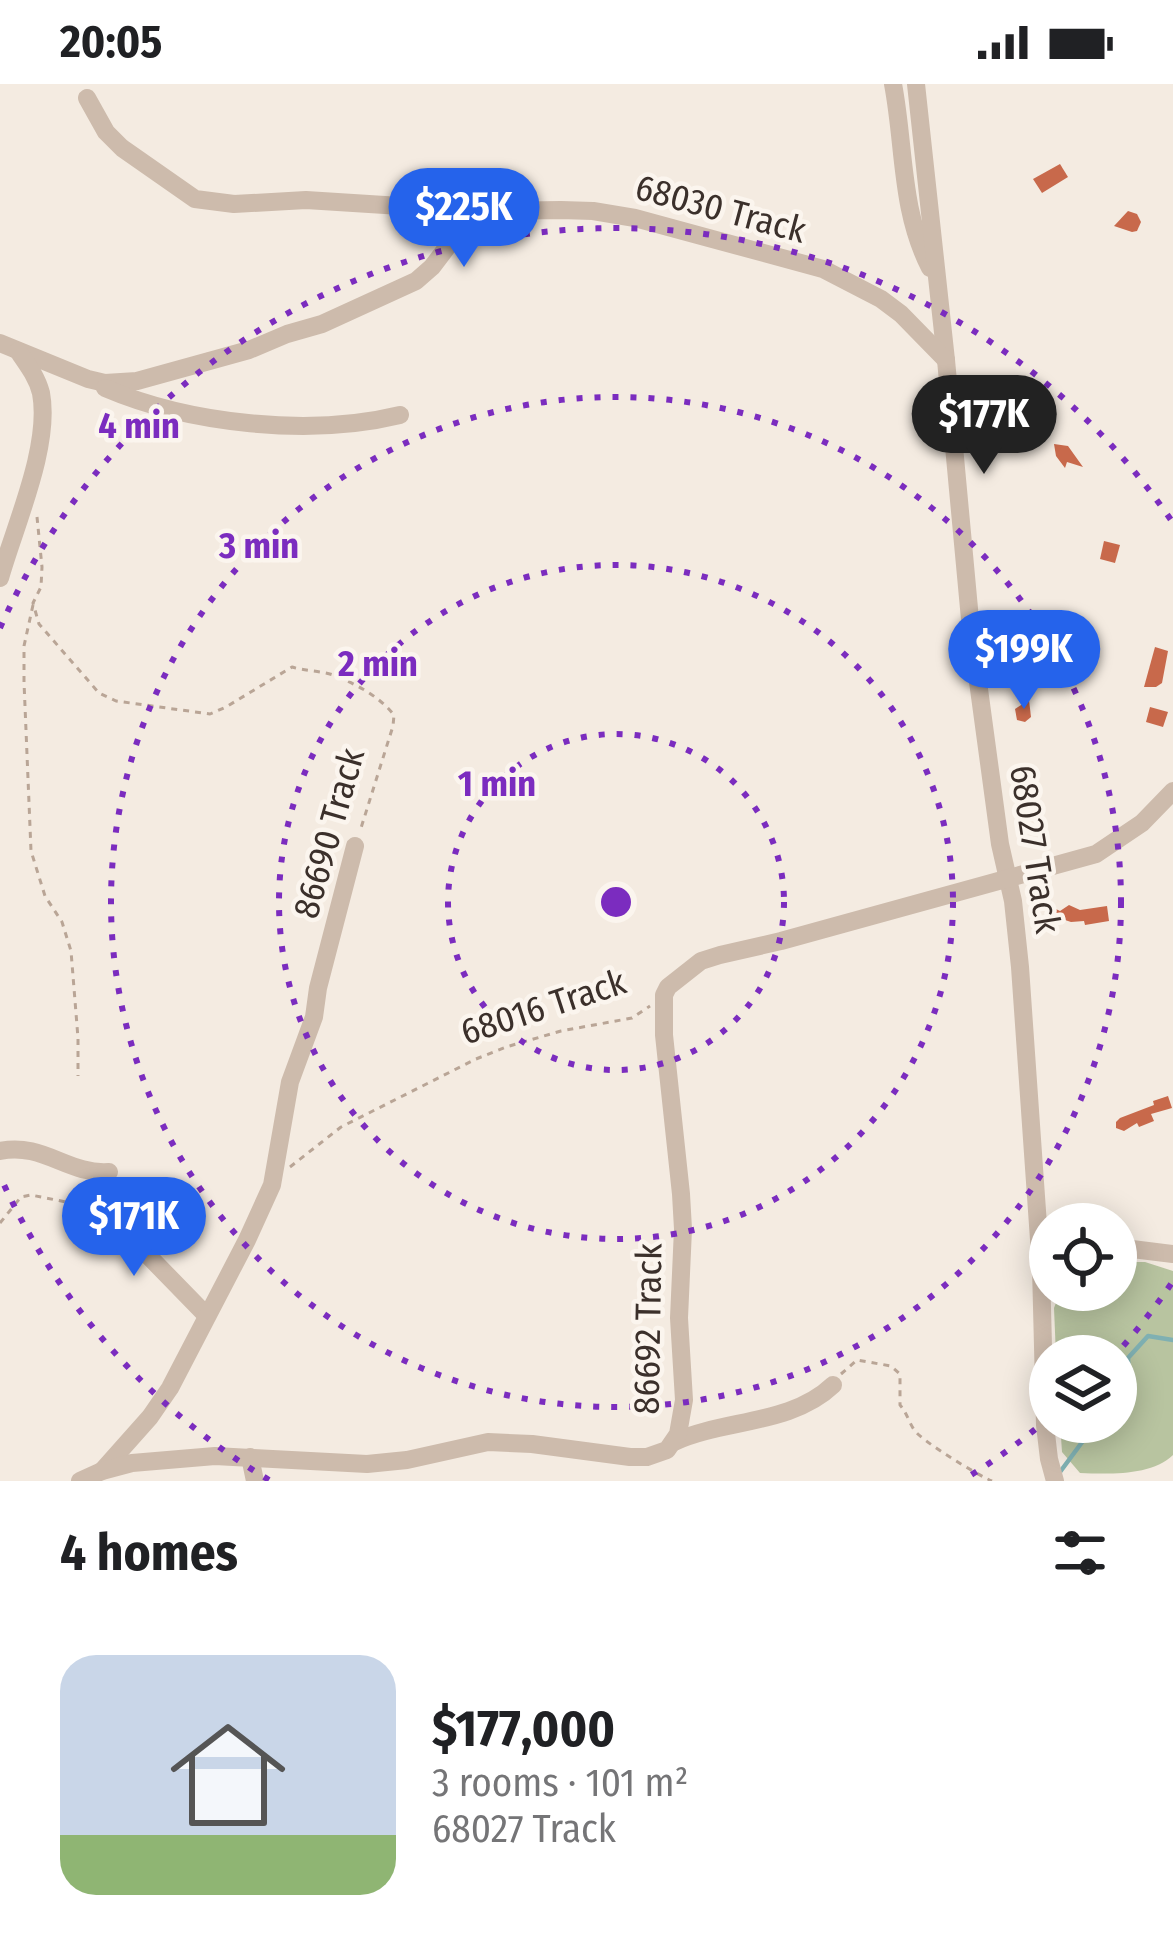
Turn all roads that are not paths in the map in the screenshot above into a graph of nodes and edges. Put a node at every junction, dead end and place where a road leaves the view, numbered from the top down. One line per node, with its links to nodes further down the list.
1 (893, 84): 5 (street)
2 (916, 84): 5 (street, 68027 Track)
3 (87, 98): 4 (street)
4 (466, 221): 7 (street, 68030 Track); 8 (street)
5 (938, 284): 7 (street, 68027 Track)
6 (9, 347): 8 (street); 10 (street)
7 (946, 360): 13 (street, 68027 Track)
8 (88, 380): 9 (street)
9 (400, 415)
10 (0, 578)
11 (1173, 790): 13 (street, 68016 Track)
12 (355, 846): 22 (street, 86690 Track)
13 (1009, 878): 14 (street, 68016 Track); 17 (street, 68027 Track)
14 (664, 995): 24 (street, 86692 Track)
15 (0, 1150): 16 (street)
16 (109, 1172)
17 (1040, 1203)
18 (94, 1207): 22 (street)
19 (1137, 1250): 20 (street)
20 (1173, 1254)
21 (1045, 1311): 29 (street, 68027 Track)
22 (206, 1315): 26 (street)
23 (832, 1385): 24 (street)
24 (674, 1442): 25 (street, 86692 Track)
25 (250, 1456): 26 (street, 86692 Track); 28 (street)
26 (102, 1471): 27 (street)
27 (80, 1481)
28 (255, 1481)
29 (1055, 1481)

